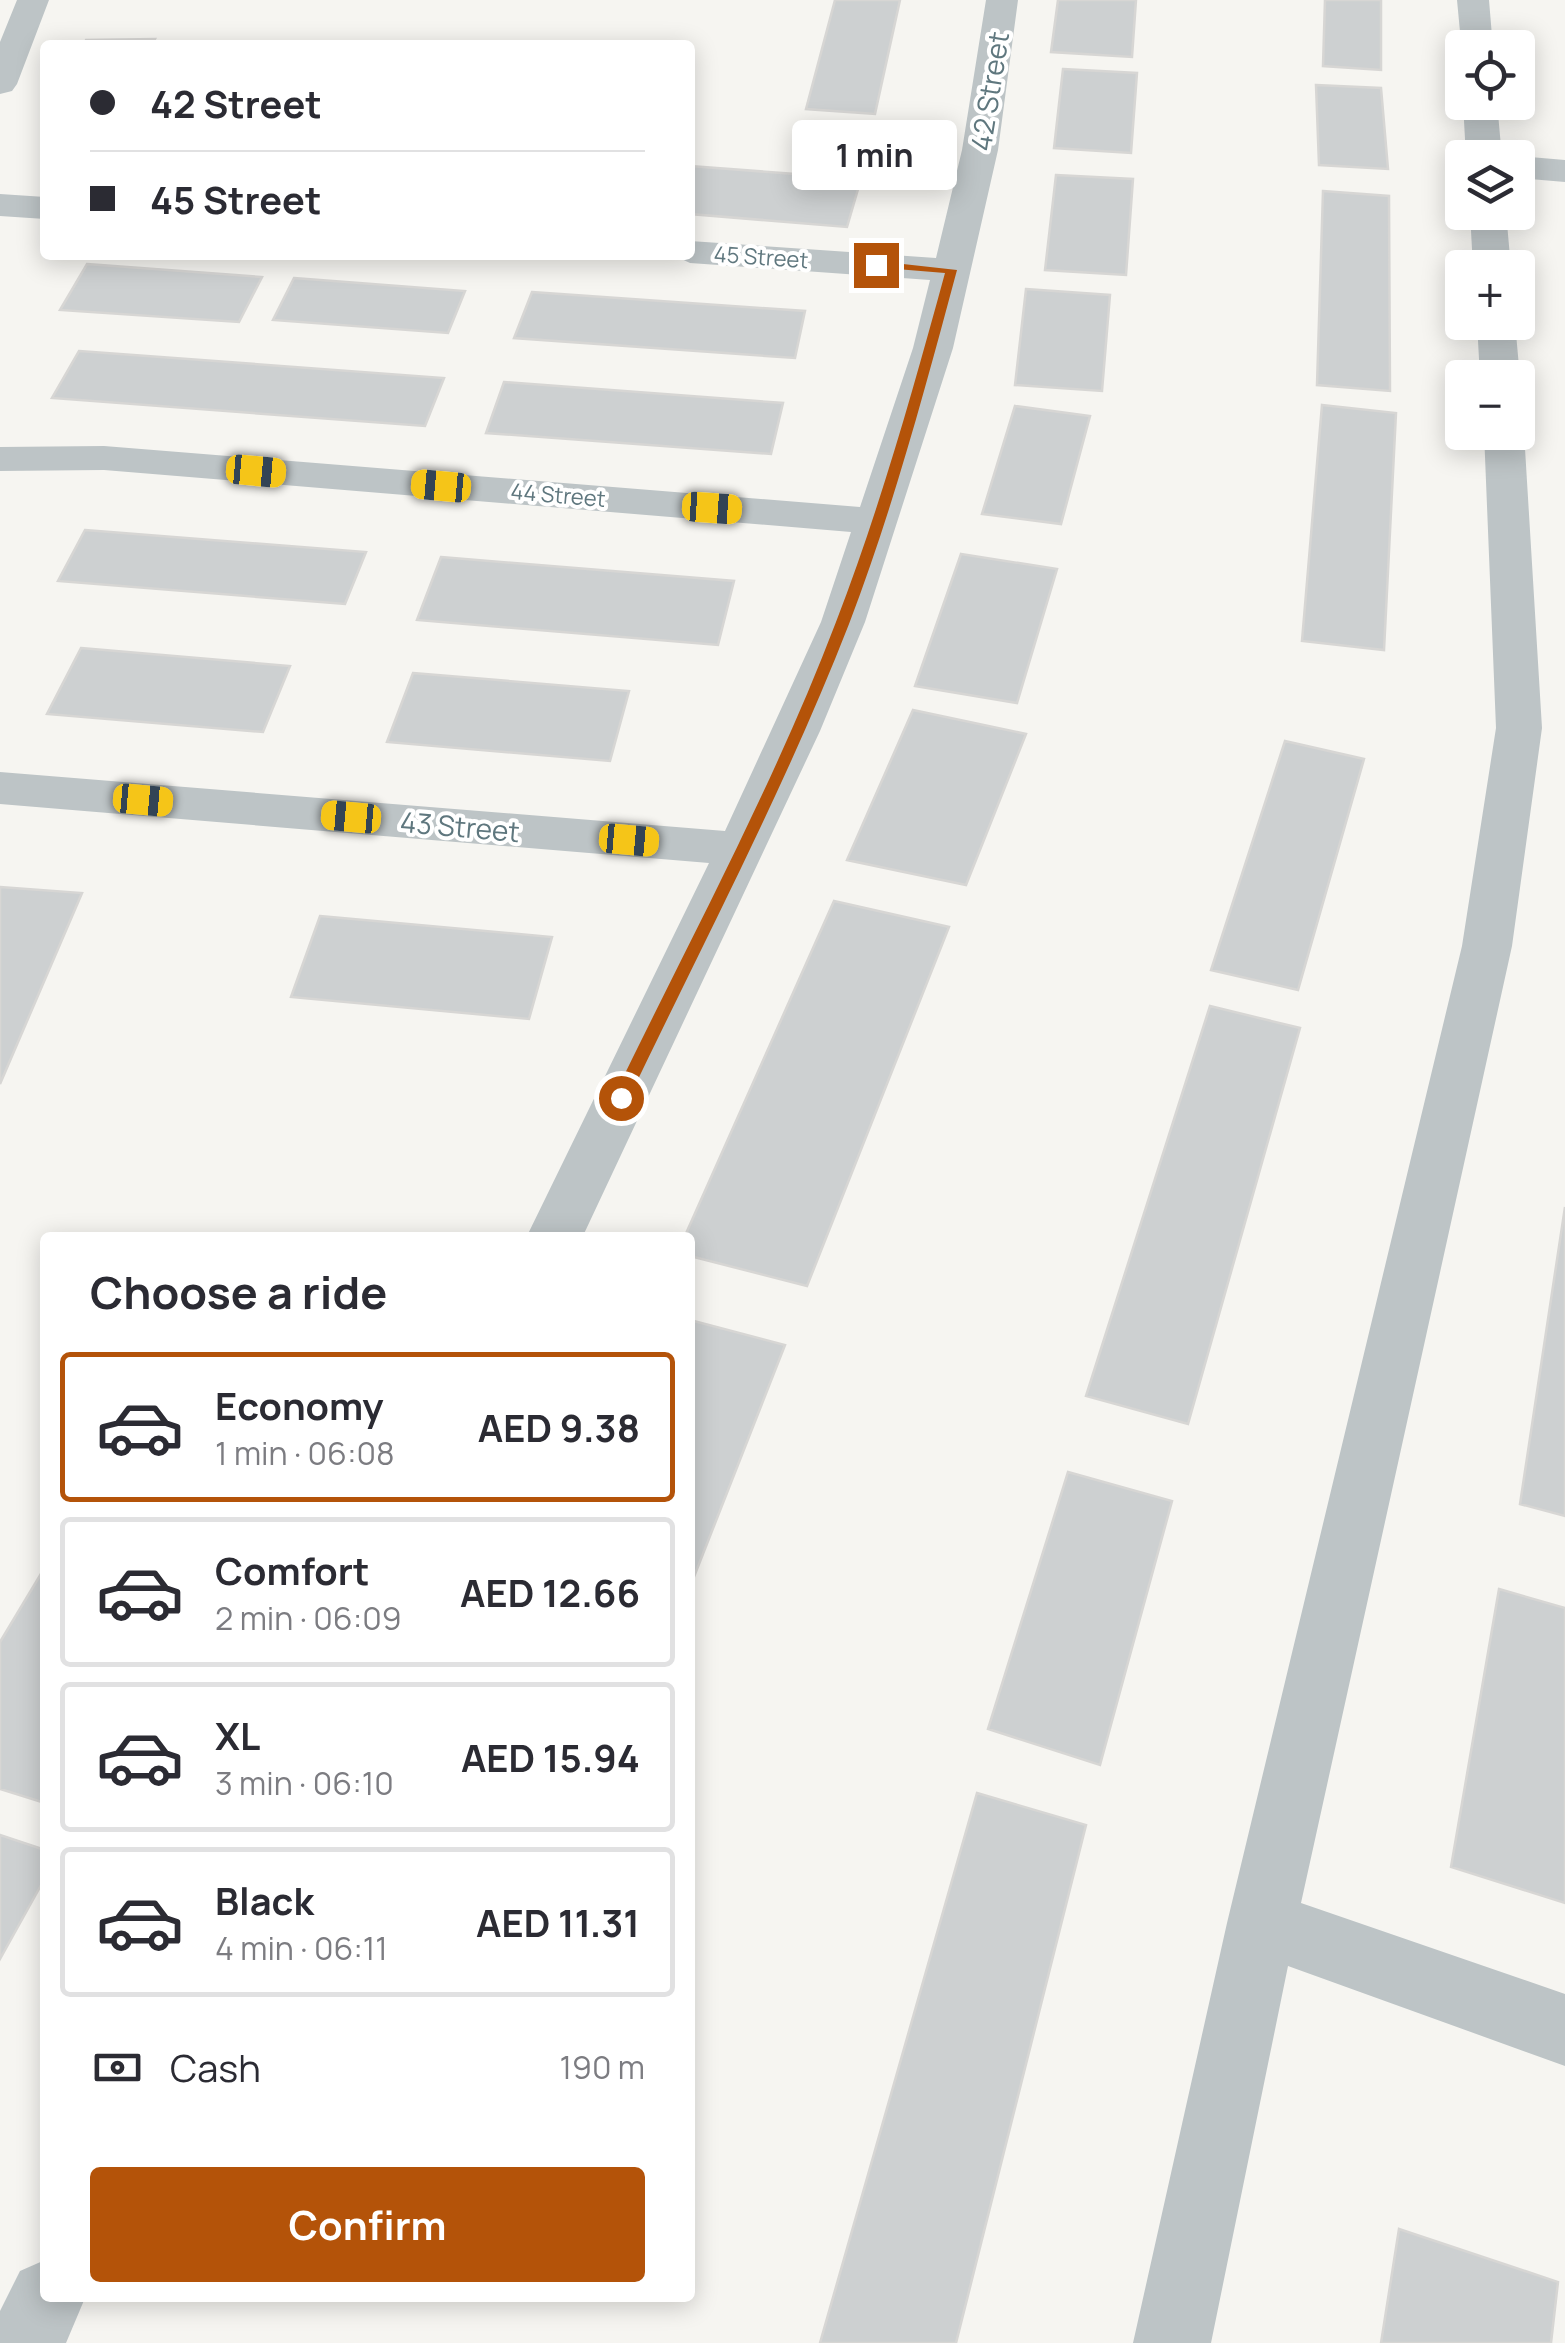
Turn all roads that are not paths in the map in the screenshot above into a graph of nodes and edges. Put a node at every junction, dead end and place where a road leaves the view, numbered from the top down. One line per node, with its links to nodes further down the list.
1 (33, 0): 5 (street)
2 (1002, 0): 11 (street, 42 Street)
3 (1473, 0): 4 (street)
4 (1475, 30)
5 (0, 84)
6 (1535, 169): 7 (street)
7 (1565, 172)
8 (0, 205): 9 (street)
9 (40, 208)
10 (695, 252): 11 (street, 45 Street)
11 (951, 270): 14 (street, 42 Street)
12 (1505, 450): 18 (street)
13 (0, 459): 14 (street, 44 Street)
14 (877, 521): 16 (street, 42 Street)
15 (0, 788): 16 (street, 43 Street)
16 (740, 849): 17 (street, 42 Street)
17 (557, 1232)
18 (1262, 1923): 19 (street); 22 (street)
19 (1565, 2030)
20 (45, 2302): 21 (street)
21 (25, 2343)
22 (1172, 2343)

